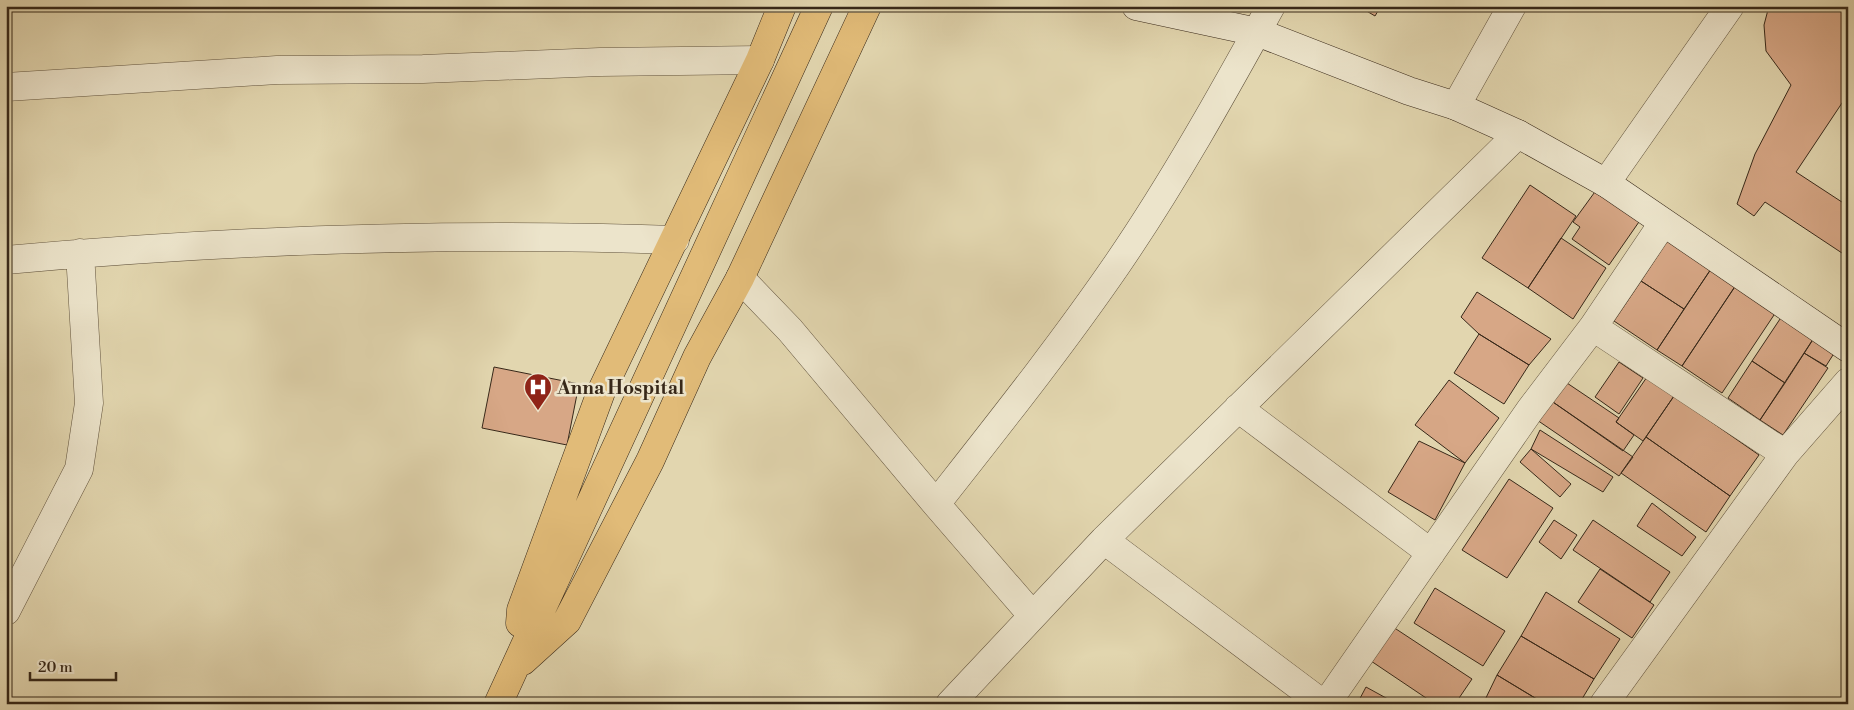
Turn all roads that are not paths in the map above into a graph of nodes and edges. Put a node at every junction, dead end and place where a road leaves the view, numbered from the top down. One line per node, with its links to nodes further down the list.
1 (782, 6): 9 (main road)
2 (818, 6): 29 (main road)
3 (867, 6): 18 (main road)
4 (1136, 6): 8 (street)
5 (1271, 6): 8 (street)
6 (1512, 6): 11 (street)
7 (1730, 6): 13 (street)
8 (1257, 32): 11 (street); 24 (street)
9 (760, 60): 10 (street); 15 (main road)
10 (6, 87)
11 (1456, 106): 12 (street)
12 (1518, 134): 13 (street); 22 (street)
13 (1606, 183): 14 (street)
14 (1663, 223): 19 (street); 20 (street)
15 (676, 240): 16 (street); 29 (main road)
16 (80, 253): 17 (street); 27 (street)
17 (6, 260)
18 (740, 278): 24 (street); 29 (main road)
19 (1593, 326): 23 (street); 26 (street)
20 (1848, 348)
21 (1848, 382): 23 (street)
22 (1238, 408): 25 (street); 26 (street)
23 (1785, 454): 33 (street)
24 (936, 504): 28 (street)
25 (1104, 540): 28 (street); 32 (street)
26 (1431, 553): 32 (street)
27 (6, 611)
28 (1032, 615): 31 (street)
29 (514, 669): 30 (main road)
30 (498, 704)
31 (950, 704)
32 (1324, 704)
33 (1604, 704)

